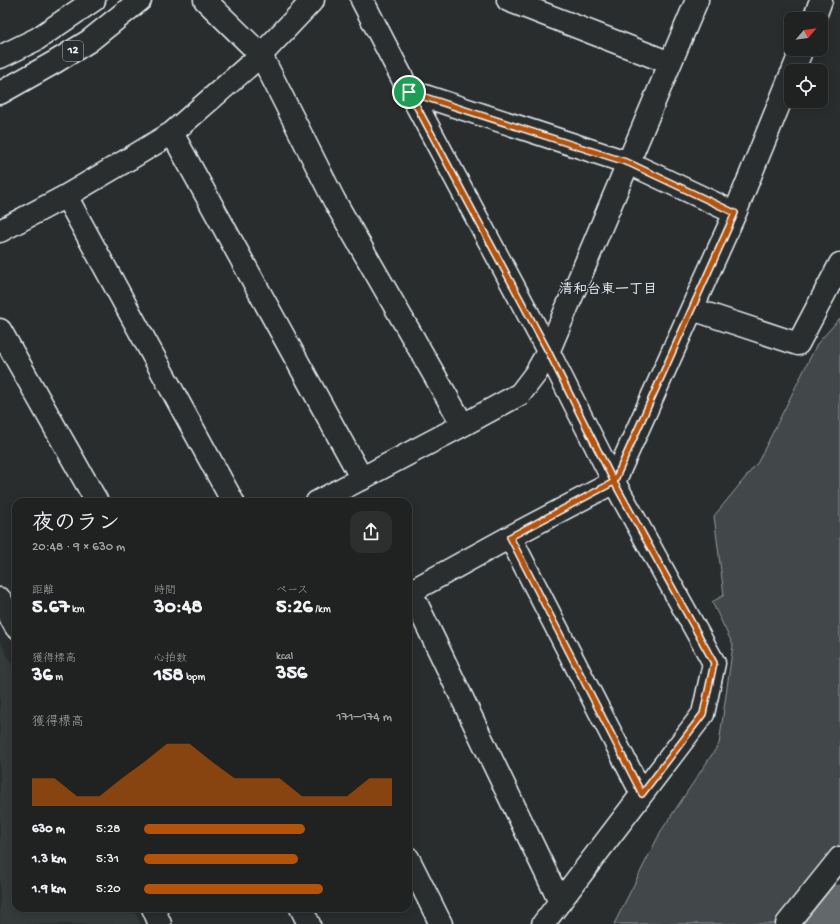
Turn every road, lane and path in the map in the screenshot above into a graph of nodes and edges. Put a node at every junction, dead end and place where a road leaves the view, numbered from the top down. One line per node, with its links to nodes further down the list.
1 (94, 0): 11 (street, 12)
2 (140, 0): 15 (street, 12)
3 (204, 0): 10 (street)
4 (313, 0): 10 (street)
5 (362, 0): 13 (street)
6 (508, 0): 12 (street)
7 (697, 0): 12 (street)
8 (821, 0): 9 (street)
9 (817, 12)
10 (261, 55): 16 (street); 25 (street)
11 (0, 57)
12 (670, 63): 17 (street)
13 (409, 92): 17 (street); 24 (street)
14 (784, 92): 19 (street)
15 (0, 93)
16 (172, 133): 18 (street); 26 (street)
17 (629, 163): 19 (street); 24 (street)
18 (66, 196): 20 (street); 29 (street)
19 (735, 213): 22 (street)
20 (0, 232)
21 (840, 264): 22 (street)
22 (692, 309): 27 (street)
23 (0, 330): 28 (street)
24 (548, 351): 25 (street); 27 (street)
25 (463, 425): 26 (street)
26 (362, 479): 30 (street)
27 (614, 482): 31 (street); 36 (street)
28 (95, 498)
29 (231, 498)
30 (325, 498)
31 (510, 537): 32 (street); 36 (street)
32 (412, 591)
33 (0, 599): 35 (street)
34 (412, 599): 39 (street)
35 (12, 620)
36 (642, 794): 39 (street)
37 (840, 858): 46 (street)
38 (412, 866): 44 (street)
39 (560, 902): 45 (street)
40 (155, 912): 42 (street)
41 (303, 912): 43 (street)
42 (160, 924)
43 (309, 924)
44 (441, 924)
45 (542, 924)
46 (787, 924)

